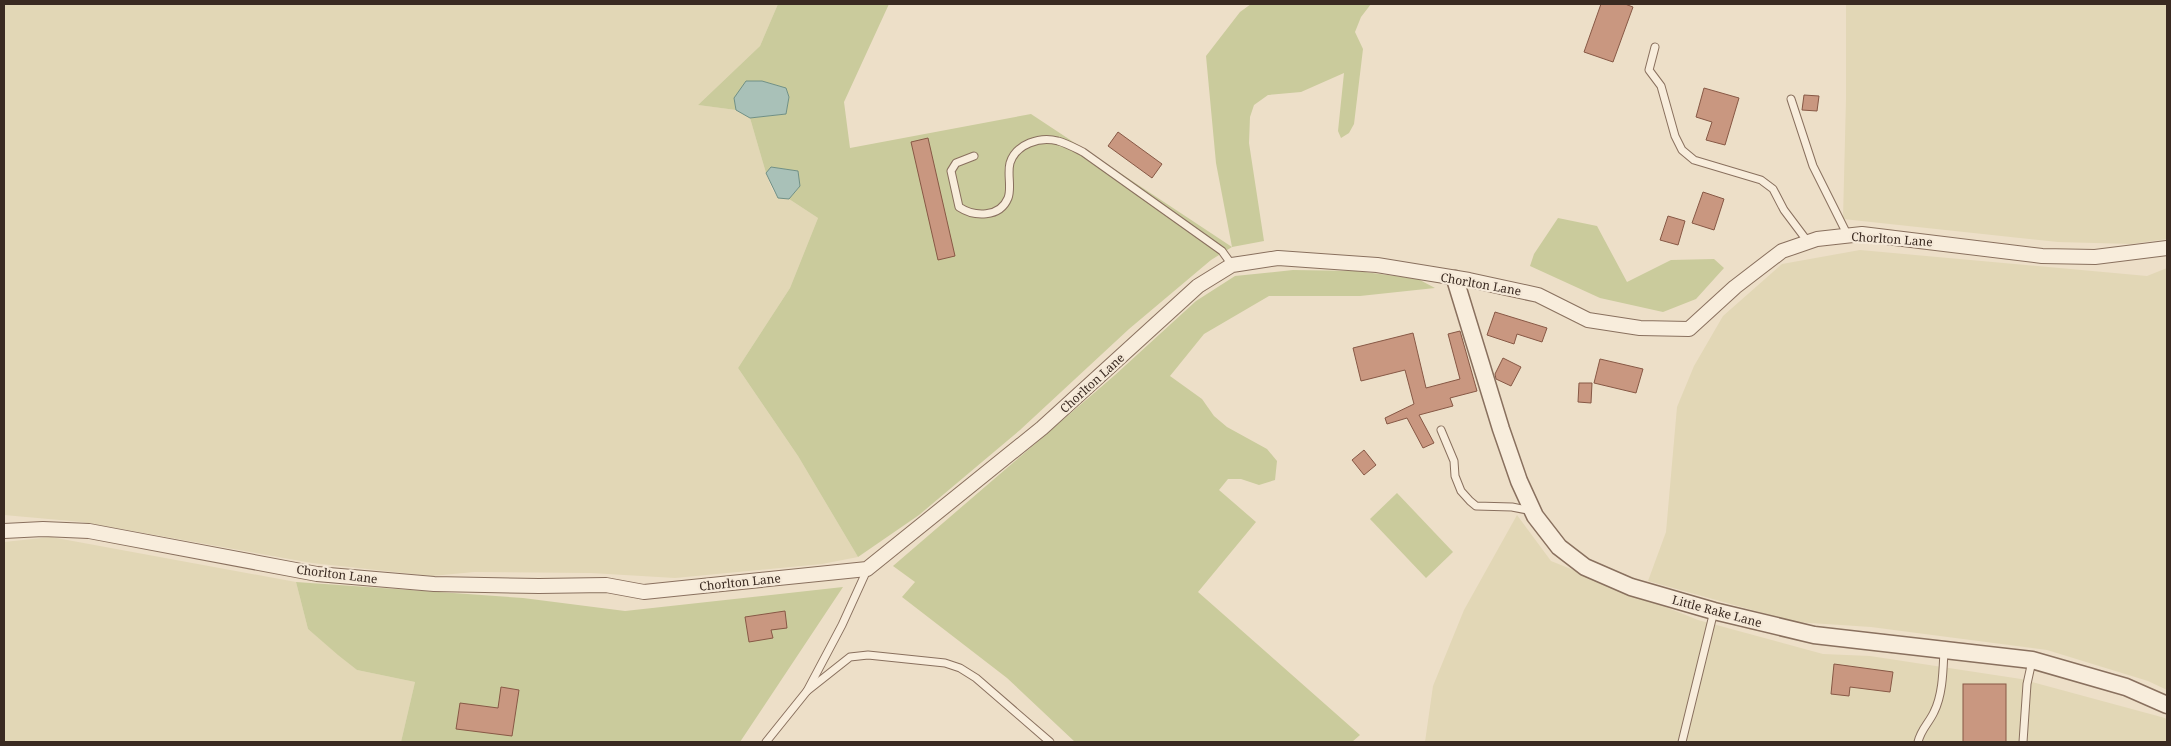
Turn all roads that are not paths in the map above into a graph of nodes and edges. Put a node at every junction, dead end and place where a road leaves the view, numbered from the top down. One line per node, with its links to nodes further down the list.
1 (1655, 48): 5 (lane)
2 (1791, 99): 4 (lane)
3 (974, 156): 7 (lane)
4 (1848, 236): 5 (street, Chorlton Lane); 6 (street, Chorlton Lane)
5 (1808, 242): 8 (street, Chorlton Lane)
6 (2167, 248)
7 (1232, 265): 8 (street, Chorlton Lane); 12 (street, Chorlton Lane)
8 (1455, 279): 10 (street, Little Rake Lane)
9 (1441, 430): 10 (lane)
10 (1532, 511): 13 (street, Little Rake Lane)
11 (4, 531): 12 (street, Chorlton Lane)
12 (867, 569): 16 (lane)
13 (1714, 611): 14 (street, Little Rake Lane); 20 (lane)
14 (1944, 650): 15 (street, Little Rake Lane); 21 (lane)
15 (2032, 660): 17 (street, Little Rake Lane); 22 (lane)
16 (808, 691): 18 (lane); 19 (lane)
17 (2167, 705)
18 (766, 742)
19 (1050, 742)
20 (1682, 742)
21 (1918, 742)
22 (2022, 742)

